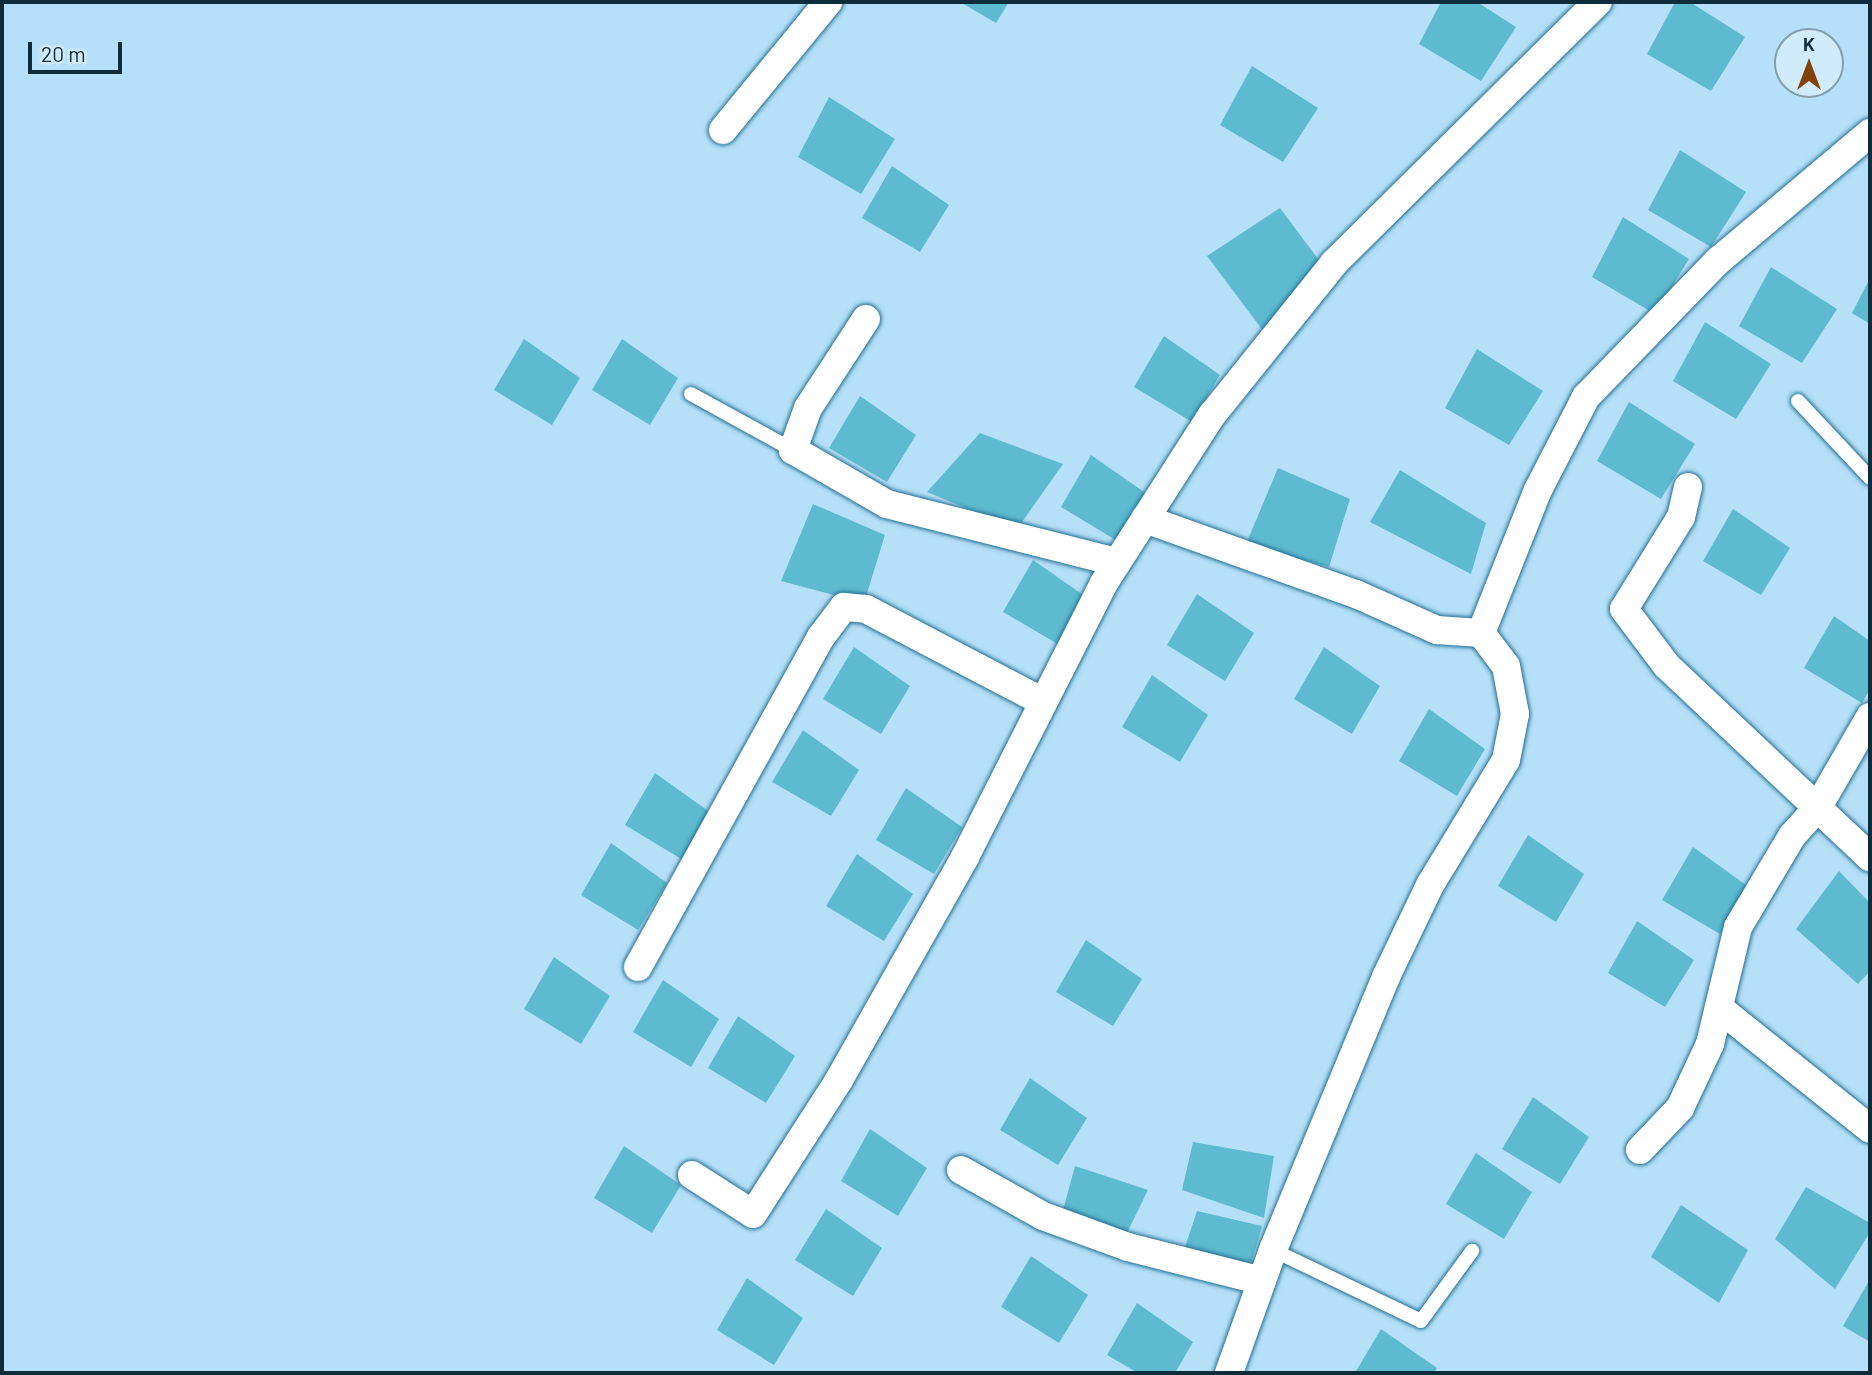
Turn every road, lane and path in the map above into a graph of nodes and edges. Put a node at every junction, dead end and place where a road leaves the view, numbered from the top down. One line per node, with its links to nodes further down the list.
1 (828, 2): 3 (street)
2 (1598, 2): 11 (street)
3 (723, 130)
4 (1870, 134): 13 (street)
5 (866, 319): 8 (street)
6 (691, 394): 8 (lane)
7 (1798, 401): 9 (lane)
8 (793, 450): 12 (street)
9 (1870, 478)
10 (1688, 486): 16 (street)
11 (1145, 519): 12 (street); 13 (street)
12 (1117, 562): 14 (street)
13 (1481, 633): 24 (street)
14 (1043, 702): 18 (street); 23 (street)
15 (1870, 718): 16 (street)
16 (1818, 807): 17 (street); 19 (street)
17 (1870, 857)
18 (638, 967)
19 (1718, 1008): 20 (street); 21 (street)
20 (1870, 1129)
21 (1640, 1150)
22 (961, 1170): 26 (street)
23 (692, 1175)
24 (1273, 1250): 25 (lane); 26 (street)
25 (1472, 1251)
26 (1262, 1282): 27 (street)
27 (1229, 1373)

